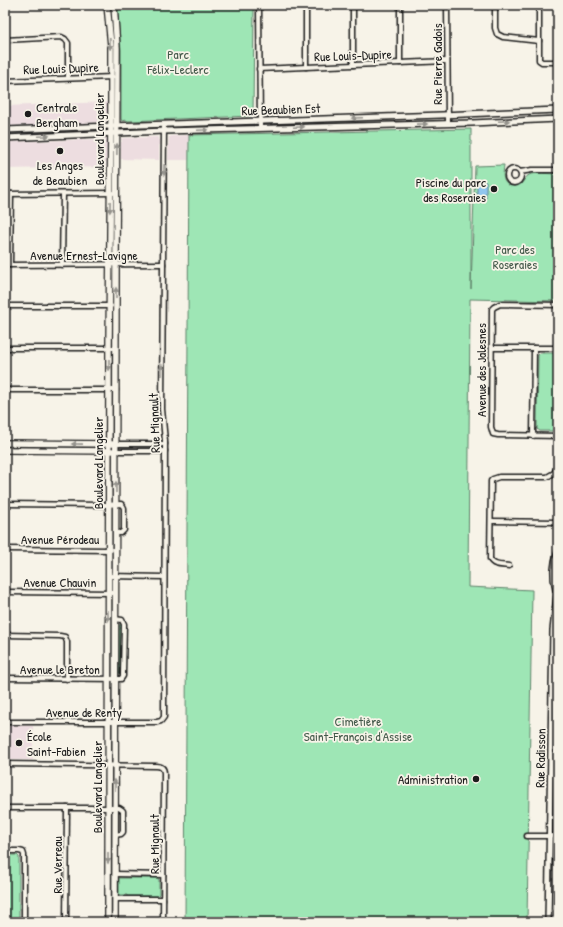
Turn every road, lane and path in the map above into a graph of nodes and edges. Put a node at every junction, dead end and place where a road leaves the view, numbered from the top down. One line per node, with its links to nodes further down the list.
1 (107, 5): 19 (main road, Boulevard Langelier, one-way to 19)
2 (114, 5): 18 (main road, Boulevard Langelier)
3 (259, 5): 17 (street)
4 (306, 5): 16 (street)
5 (353, 5): 15 (street)
6 (400, 5): 14 (street)
7 (447, 5): 12 (street, Rue Pierre Gadois)
8 (495, 5): 11 (street)
9 (539, 5): 11 (street)
10 (5, 40): 20 (street)
11 (539, 41): 13 (street)
12 (447, 61): 14 (street, Rue Louis-Dupire); 24 (street, Rue Pierre Gadois)
13 (558, 62)
14 (400, 63): 15 (street, Rue Louis-Dupire)
15 (353, 65): 16 (street, Rue Louis-Dupire)
16 (306, 66): 17 (street, Rue Louis-Dupire)
17 (259, 68): 28 (street)
18 (117, 76): 19 (street, Rue Louis Dupire); 32 (main road, Boulevard Langelier)
19 (110, 77): 20 (street, Rue Louis Dupire); 32 (main road, Boulevard Langelier)
20 (68, 78): 21 (street, Rue Louis Dupire)
21 (5, 81)
22 (558, 110): 23 (street, Rue Beaubien Est)
23 (535, 111): 24 (street, Rue Beaubien Est); 27 (street)
24 (447, 115): 25 (street, Rue Beaubien Est); 29 (street, Rue Pierre Gadois)
25 (396, 117): 28 (street, Rue Beaubien Est, one-way to 28); 31 (street)
26 (558, 119): 27 (street, Rue Beaubien Est)
27 (535, 120): 29 (street, Rue Beaubien Est, one-way to 27)
28 (259, 121): 30 (street, Rue Beaubien Est); 33 (street)
29 (448, 123): 31 (street, Rue Beaubien Est, one-way to 29)
30 (164, 124): 32 (street, Rue Beaubien Est); 36 (street, Rue Mignault)
31 (396, 124): 33 (street, Rue Beaubien Est, one-way to 31)
32 (114, 126): 34 (street, Rue Beaubien Est); 37 (main road, Boulevard Langelier)
33 (260, 128): 36 (street, Rue Beaubien Est, one-way to 33)
34 (29, 129): 35 (street, Rue Beaubien Est); 38 (street)
35 (5, 130)
36 (164, 131): 37 (street, Rue Beaubien Est); 47 (street, Rue Mignault, one-way to 47)
37 (114, 133): 38 (street, Rue Beaubien Est, one-way to 37); 42 (main road, Boulevard Langelier)
38 (29, 137): 39 (street, Rue Beaubien Est)
39 (5, 138)
40 (558, 170): 41 (street)
41 (520, 172)
42 (113, 193): 45 (street); 46 (main road, Boulevard Langelier)
43 (5, 194): 44 (street)
44 (11, 194): 45 (street); 48 (street)
45 (63, 194): 49 (street)
46 (113, 264): 47 (street, Avenue Ernest-Lavigne); 49 (street, Avenue Ernest-Lavigne); 52 (main road, Boulevard Langelier); 53 (main road, Boulevard Langelier, one-way to 46)
47 (163, 264): 68 (street, Rue Mignault, one-way to 47)
48 (7, 265): 49 (street, Avenue Ernest-Lavigne)
49 (62, 265)
50 (558, 305): 57 (street, Avenue des Jalesnes)
51 (5, 306): 52 (street)
52 (109, 306): 53 (street); 55 (main road, Boulevard Langelier)
53 (116, 306): 56 (main road, Boulevard Langelier)
54 (5, 348): 55 (street)
55 (109, 348): 56 (street); 61 (main road, Boulevard Langelier, one-way to 61)
56 (116, 348): 62 (main road, Boulevard Langelier)
57 (492, 348): 58 (street); 63 (street, Avenue des Jalesnes)
58 (534, 348): 59 (street); 63 (street)
59 (558, 348)
60 (5, 390): 61 (street)
61 (109, 390): 62 (street); 66 (main road, Boulevard Langelier)
62 (116, 390): 67 (main road, Boulevard Langelier)
63 (533, 436): 64 (street, Avenue des Jalesnes)
64 (558, 436)
65 (5, 443): 66 (main road, one-way to 65)
66 (109, 444): 67 (main road); 70 (main road, Boulevard Langelier)
67 (116, 444): 68 (street); 71 (main road, Boulevard Langelier)
68 (165, 444): 72 (street, Rue Mignault)
69 (5, 450): 70 (main road)
70 (109, 450): 71 (main road); 76 (main road, Boulevard Langelier)
71 (116, 451): 72 (street); 75 (main road, Boulevard Langelier, one-way to 71)
72 (165, 451): 86 (street, Rue Mignault)
73 (558, 466): 77 (street)
74 (5, 504): 76 (street)
75 (116, 504): 76 (street); 81 (main road, Boulevard Langelier)
76 (108, 505): 80 (main road, Boulevard Langelier)
77 (490, 521): 78 (street); 83 (street)
78 (558, 522)
79 (5, 549): 80 (street, Avenue Pérodeau)
80 (108, 550): 81 (street, Avenue Pérodeau); 84 (main road, Boulevard Langelier)
81 (116, 550): 85 (main road, Boulevard Langelier)
82 (558, 552): 91 (street)
83 (509, 566)
84 (109, 576): 85 (street, Avenue Chauvin); 89 (main road, Boulevard Langelier)
85 (115, 576): 86 (street, Avenue Chauvin); 90 (main road, Boulevard Langelier)
86 (164, 577): 97 (street, Rue Mignault)
87 (558, 586): 91 (street)
88 (5, 592): 89 (street, Avenue Chauvin)
89 (108, 593): 90 (street, Avenue Chauvin); 95 (main road, Boulevard Langelier, one-way to 95)
90 (115, 593): 96 (main road, Boulevard Langelier)
91 (558, 595): 109 (street, Rue Radisson)
92 (5, 635): 94 (street)
93 (5, 678): 94 (street, Avenue le Breton)
94 (67, 679): 95 (street, Avenue le Breton)
95 (108, 679): 96 (street, Avenue le Breton); 99 (main road, Boulevard Langelier)
96 (115, 679): 100 (main road, Boulevard Langelier)
97 (163, 720): 100 (street, Avenue de Renty)
98 (5, 722): 99 (street, Avenue de Renty)
99 (108, 722): 100 (street, Avenue de Renty); 102 (main road, Boulevard Langelier)
100 (115, 722): 103 (main road, Boulevard Langelier)
101 (5, 764): 102 (street)
102 (108, 765): 103 (street); 106 (main road, Boulevard Langelier)
103 (115, 765): 107 (main road, Boulevard Langelier, one-way to 103); 113 (street, Rue Mignault)
104 (5, 808): 105 (street)
105 (67, 808): 106 (street); 117 (street, Rue Verreau)
106 (108, 808): 107 (street); 118 (main road, Boulevard Langelier, one-way to 118)
107 (115, 808): 112 (main road, Boulevard Langelier)
108 (527, 836): 109 (street)
109 (550, 836): 110 (street); 121 (street, Rue Radisson)
110 (558, 836)
111 (5, 851): 116 (street)
112 (115, 874): 113 (street); 114 (main road, Boulevard Langelier)
113 (163, 875): 115 (street, Rue Mignault)
114 (115, 899): 115 (street); 119 (main road, Boulevard Langelier)
115 (163, 899): 120 (street, Rue Mignault)
116 (24, 922)
117 (66, 922)
118 (108, 922)
119 (115, 922)
120 (163, 922)
121 (548, 922)

